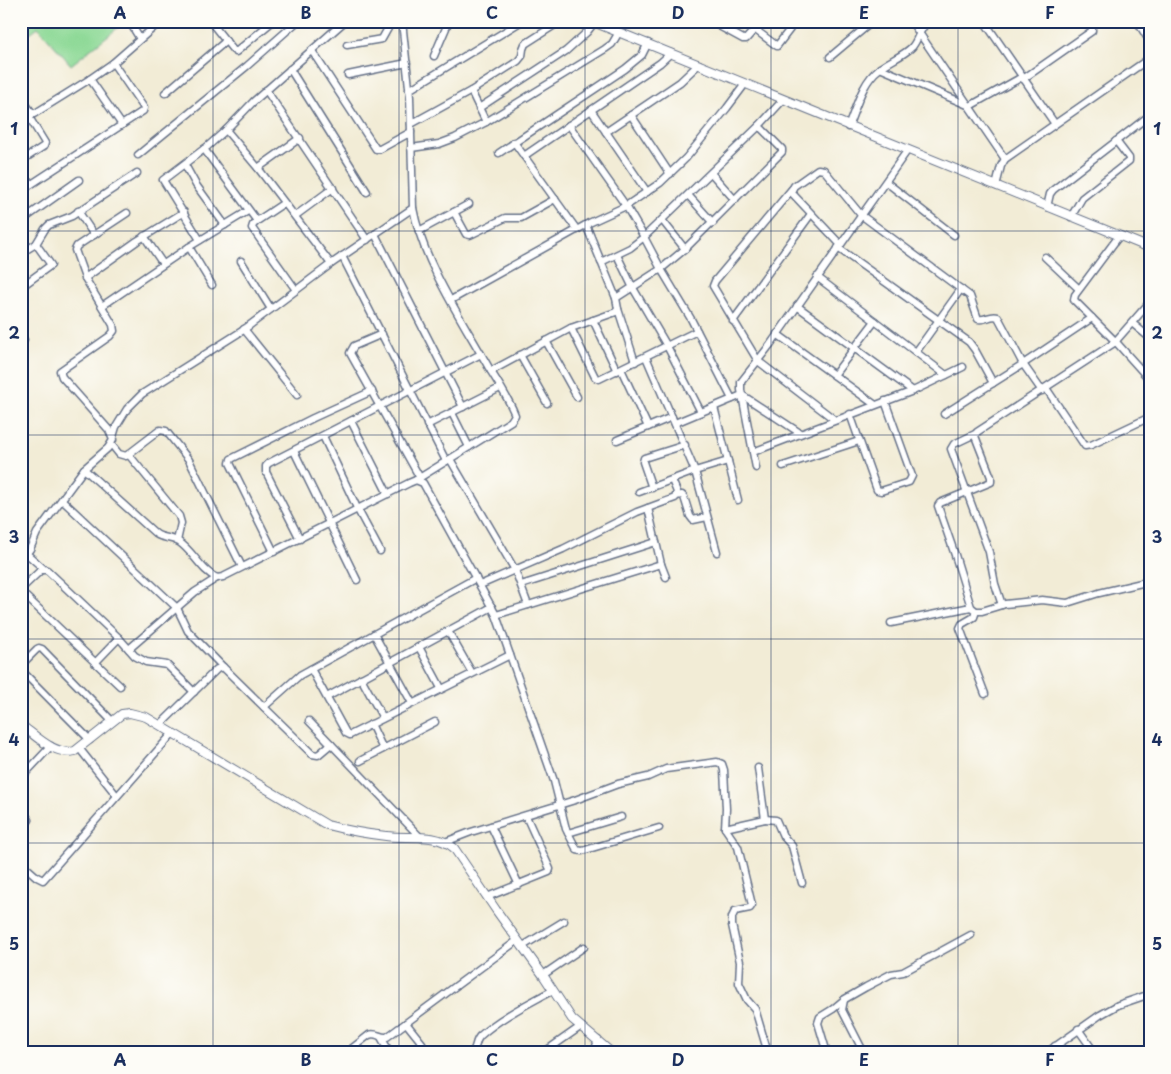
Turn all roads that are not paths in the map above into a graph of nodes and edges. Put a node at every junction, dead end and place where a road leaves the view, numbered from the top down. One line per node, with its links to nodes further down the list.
1 (129, 21): 24 (street)
2 (162, 21): 24 (street)
3 (210, 21): 25 (street)
4 (273, 21): 25 (street)
5 (298, 21): 73 (street)
6 (345, 21): 29 (street)
7 (392, 21): 28 (street)
8 (402, 21): 35 (street)
9 (449, 21): 31 (street)
10 (522, 21): 44 (street)
11 (561, 21): 45 (street)
12 (710, 21): 13 (street)
13 (784, 21)
14 (873, 21): 21 (street)
15 (911, 21): 23 (street)
16 (929, 21): 23 (street)
17 (984, 21): 40 (street)
18 (592, 22): 22 (street); 50 (street)
19 (1089, 22): 40 (street)
20 (1138, 22): 26 (street)
21 (863, 24): 32 (street)
22 (619, 32): 27 (street); 56 (street)
23 (920, 34): 37 (street); 49 (street)
24 (140, 39): 34 (street)
25 (226, 41): 46 (street)
26 (1150, 42)
27 (648, 43): 30 (street); 68 (street)
28 (346, 45)
29 (312, 51): 38 (street); 64 (street)
30 (671, 53): 36 (street); 51 (street)
31 (434, 56)
32 (830, 56)
33 (1150, 58): 58 (street)
34 (113, 63): 41 (street); 59 (street)
35 (407, 63): 39 (street); 44 (street)
36 (699, 64): 42 (street); 52 (street)
37 (880, 68): 49 (street); 62 (street)
38 (290, 69): 43 (street); 88 (street)
39 (348, 75)
40 (1022, 78): 49 (street); 58 (street)
41 (90, 80): 54 (street); 59 (street)
42 (745, 84): 48 (street); 81 (street)
43 (266, 90): 63 (street); 66 (street)
44 (409, 90): 57 (street)
45 (471, 91): 50 (street); 57 (street)
46 (165, 93)
47 (21, 98): 54 (street)
48 (783, 100): 61 (street); 62 (street)
49 (970, 106): 75 (street)
50 (479, 108): 56 (street)
51 (591, 110): 60 (street); 65 (street)
52 (631, 115): 65 (street); 81 (street)
53 (1150, 115): 67 (street)
54 (31, 116): 55 (street); 76 (street)
55 (21, 122)
56 (486, 122): 69 (street)
57 (411, 124): 64 (street)
58 (1055, 124): 75 (street)
59 (122, 125): 87 (street)
60 (570, 125): 74 (street); 95 (street)
61 (759, 126): 80 (street); 92 (street)
62 (848, 127): 71 (street)
63 (226, 130): 70 (street); 78 (street)
64 (411, 132): 69 (street)
65 (606, 132): 89 (street)
66 (300, 138): 78 (street); 85 (street)
67 (1116, 141): 96 (street); 106 (street)
68 (514, 142): 72 (street); 74 (street)
69 (411, 148): 97 (street)
70 (204, 150): 77 (street); 99 (street)
71 (908, 151): 83 (street); 84 (street)
72 (499, 153)
73 (138, 155)
74 (524, 156): 91 (street)
75 (1005, 159): 84 (street)
76 (21, 161)
77 (185, 165): 100 (street); 111 (street)
78 (258, 168): 93 (street)
79 (137, 173): 98 (street)
80 (711, 173): 90 (street); 92 (street)
81 (670, 174): 89 (street)
82 (79, 180): 108 (street)
83 (886, 182): 104 (street); 117 (street)
84 (996, 186): 96 (street)
85 (333, 188): 105 (street); 122 (street)
86 (792, 189): 103 (street); 104 (street); 156 (street)
87 (21, 191)
88 (367, 192)
89 (647, 192): 95 (street)
90 (688, 194): 107 (street); 110 (street)
91 (555, 199): 101 (street); 113 (street)
92 (735, 200): 110 (street)
93 (284, 203): 105 (street); 109 (street)
94 (469, 204): 101 (street)
95 (626, 206): 112 (street); 120 (street)
96 (1046, 207): 106 (street)
97 (413, 208): 114 (street); 115 (street)
98 (78, 211): 116 (street); 123 (street)
99 (248, 211): 109 (street); 111 (street)
100 (184, 212): 118 (street); 121 (street)
101 (454, 212): 114 (street)
102 (127, 213): 116 (street)
103 (811, 214): 124 (street); 156 (street)
104 (861, 215): 124 (street); 143 (street)
105 (295, 216): 135 (street)
106 (1071, 217): 119 (street)
107 (662, 220): 120 (street); 127 (street)
108 (21, 221)
109 (257, 221): 142 (street)
110 (712, 223): 127 (street)
111 (225, 225): 121 (street)
112 (586, 225): 113 (street); 133 (street)
113 (577, 230): 146 (street)
114 (419, 231): 146 (street)
115 (375, 234): 122 (street); 178 (street)
116 (94, 235): 138 (street)
117 (954, 235)
118 (144, 236): 134 (street); 138 (street)
119 (1119, 236): 126 (street); 144 (street)
120 (644, 237): 129 (street); 136 (street)
121 (200, 240): 125 (street)
122 (367, 240): 130 (street)
123 (36, 244): 128 (street); 140 (street)
124 (839, 246): 137 (street); 154 (street)
125 (189, 247): 134 (street); 139 (street)
126 (1150, 248)
127 (685, 249): 136 (street)
128 (21, 253)
129 (617, 255): 133 (street); 141 (street)
130 (342, 256): 135 (street); 161 (street)
131 (1046, 257): 144 (street)
132 (241, 261): 150 (street)
133 (601, 262): 145 (street)
134 (163, 264): 148 (street)
135 (331, 264): 142 (street)
136 (661, 269): 141 (street); 160 (street)
137 (818, 277): 149 (street); 155 (street)
138 (85, 278): 148 (street)
139 (212, 285)
140 (21, 287)
141 (633, 288): 145 (street); 166 (street)
142 (296, 290): 150 (street)
143 (961, 290): 154 (street); 174 (street)
144 (1079, 290): 152 (street)
145 (616, 298): 151 (street)
146 (451, 300): 169 (street)
147 (1150, 302): 157 (street)
148 (102, 306): 211 (street)
149 (797, 306): 162 (street); 167 (street)
150 (271, 309): 159 (street)
151 (618, 309): 153 (street); 173 (street)
152 (1092, 318): 165 (street); 174 (street)
153 (593, 320): 158 (street); 176 (street)
154 (939, 320): 168 (street); 182 (street)
155 (874, 321): 167 (street); 168 (street)
156 (733, 322): 172 (street)
157 (1132, 323): 163 (street); 165 (street)
158 (571, 328): 164 (street); 176 (street)
159 (244, 329): 188 (street); 211 (street)
160 (697, 330): 166 (street); 191 (street)
161 (382, 334): 186 (street); 187 (street)
162 (777, 334): 172 (street); 179 (street)
163 (1150, 338)
164 (546, 341): 170 (street); 190 (street)
165 (1116, 342): 181 (street); 184 (street)
166 (667, 346): 171 (street); 199 (street)
167 (854, 348): 179 (street); 185 (street)
168 (916, 352): 180 (street)
169 (481, 354): 177 (street); 178 (street)
170 (520, 354): 177 (street); 193 (street)
171 (646, 357): 173 (street); 203 (street)
172 (758, 361): 189 (street); 204 (street)
173 (635, 362): 176 (street)
174 (1023, 364): 182 (street); 184 (street)
175 (964, 367): 180 (street)
176 (619, 370): 207 (street)
177 (491, 371): 183 (street)
178 (445, 373): 187 (street); 196 (street)
179 (834, 375): 194 (street)
180 (946, 375): 185 (street)
181 (1150, 380)
182 (993, 383): 201 (street)
183 (500, 388): 196 (street); 216 (street)
184 (1044, 389): 202 (street); 209 (street)
185 (912, 390): 192 (street)
186 (372, 391): 195 (street); 243 (street)
187 (409, 391): 195 (street); 206 (street)
188 (297, 395)
189 (742, 395): 191 (street); 208 (street); 218 (street)
190 (577, 397)
191 (732, 400): 197 (street)
192 (884, 400): 194 (street); 213 (street)
193 (547, 403)
194 (874, 404): 200 (street)
195 (380, 406): 205 (street); 226 (street)
196 (462, 407): 198 (street)
197 (714, 407): 199 (street); 221 (street)
198 (452, 412): 206 (street); 216 (street)
199 (700, 412): 203 (street)
200 (850, 414): 204 (street); 213 (street)
201 (944, 414)
202 (1150, 417)
203 (674, 420): 207 (street); 215 (street)
204 (835, 420): 208 (street)
205 (351, 421): 210 (street); 231 (street)
206 (427, 425): 220 (street)
207 (648, 427): 212 (street)
208 (800, 434): 218 (street)
209 (976, 434): 230 (street); 230 (street)
210 (322, 436): 217 (street); 236 (street)
211 (113, 437): 214 (street)
212 (617, 440)
213 (859, 441): 222 (street)
214 (111, 444): 219 (street); 224 (street)
215 (685, 445): 225 (street); 228 (street)
216 (470, 447): 220 (street)
217 (294, 451): 238 (street); 239 (street)
218 (753, 452): 223 (street)
219 (129, 455): 240 (street); 248 (street)
220 (448, 460): 226 (street); 250 (street)
221 (728, 461): 225 (street); 234 (street)
222 (783, 466)
223 (756, 468)
224 (84, 470): 233 (street); 240 (street)
225 (694, 471): 227 (street); 237 (street)
226 (418, 479): 231 (street); 253 (street)
227 (672, 480): 228 (street); 232 (street)
228 (652, 488): 229 (street)
229 (639, 492)
230 (968, 493): 260 (street); 263 (street)
231 (388, 494): 236 (street)
232 (676, 496): 235 (street); 237 (street)
233 (62, 500): 245 (street); 262 (street)
234 (738, 500)
235 (648, 508): 241 (street); 250 (street)
236 (358, 510): 238 (street); 242 (street)
237 (707, 517): 244 (street)
238 (330, 524): 239 (street); 254 (street)
239 (300, 539): 243 (street)
240 (177, 541): 252 (street)
241 (656, 542): 247 (street); 257 (street)
242 (380, 551)
243 (274, 552): 248 (street)
244 (717, 552)
245 (27, 554): 246 (street); 249 (street)
246 (21, 561)
247 (661, 564): 251 (street); 259 (street)
248 (242, 567): 252 (street)
249 (44, 569): 258 (street); 268 (street)
250 (515, 570): 256 (street); 257 (street)
251 (666, 577)
252 (217, 578): 262 (street)
253 (476, 578): 256 (street); 267 (street)
254 (357, 580)
255 (1150, 581): 260 (street)
256 (480, 585): 261 (street)
257 (520, 585): 259 (street)
258 (21, 590): 273 (street)
259 (528, 605): 264 (street)
260 (1002, 605): 263 (street)
261 (492, 607): 264 (street); 266 (street)
262 (177, 608): 270 (street); 275 (street)
263 (973, 609): 265 (street); 283 (street)
264 (496, 614): 271 (street)
265 (892, 623)
266 (448, 631): 269 (street); 278 (street)
267 (374, 634): 272 (street); 276 (street)
268 (119, 638): 270 (street); 273 (street)
269 (419, 647): 272 (street); 281 (street)
270 (129, 648): 282 (street)
271 (510, 655): 278 (street); 304 (street)
272 (390, 662): 279 (street); 285 (street)
273 (95, 663): 280 (street)
274 (21, 665): 288 (street)
275 (223, 667): 282 (street); 286 (street)
276 (312, 669): 284 (street); 286 (street)
277 (21, 670): 295 (street)
278 (472, 674): 281 (street)
279 (361, 678): 284 (street); 287 (street)
280 (120, 686)
281 (441, 688): 285 (street)
282 (194, 692): 293 (street)
283 (985, 694)
284 (327, 697): 291 (street)
285 (412, 703): 287 (street)
286 (264, 707): 296 (street)
287 (383, 718): 291 (street)
288 (112, 721): 293 (street); 295 (street)
289 (309, 721): 296 (street)
290 (435, 722): 299 (street)
291 (371, 724): 299 (street)
292 (21, 725): 297 (street)
293 (160, 726): 294 (street)
294 (173, 733): 303 (street); 314 (street)
295 (90, 740): 298 (street)
296 (331, 744): 314 (street)
297 (51, 746): 298 (street); 302 (street)
298 (79, 748): 303 (street)
299 (383, 748): 300 (street)
300 (360, 761)
301 (758, 768): 308 (street)
302 (21, 778)
303 (117, 796): 316 (street)
304 (561, 805): 306 (street); 311 (street); 313 (street)
305 (21, 808): 312 (street)
306 (526, 816): 309 (street); 318 (street)
307 (621, 817): 313 (street)
308 (765, 819): 311 (street); 317 (street)
309 (491, 826): 315 (street); 318 (street)
310 (659, 828): 313 (street)
311 (725, 828): 341 (street)
312 (21, 830)
313 (568, 833)
314 (421, 838): 315 (street)
315 (445, 842): 319 (street)
316 (21, 862)
317 (802, 883)
318 (519, 884): 319 (street)
319 (487, 897): 322 (street)
320 (564, 921): 322 (street)
321 (971, 935): 327 (street)
322 (520, 943): 324 (street); 328 (street)
323 (584, 947): 324 (street)
324 (543, 975): 325 (street)
325 (553, 990): 329 (street); 337 (street)
326 (1150, 994): 330 (street)
327 (845, 998): 342 (street); 343 (street)
328 (406, 1023): 331 (street); 336 (street)
329 (580, 1027): 332 (street); 338 (street)
330 (1078, 1029): 333 (street); 346 (street)
331 (381, 1037): 334 (street); 335 (street)
332 (598, 1040): 339 (street); 340 (street)
333 (1055, 1046): 344 (street); 345 (street)
334 (346, 1053)
335 (390, 1053)
336 (411, 1053)
337 (472, 1053)
338 (543, 1053)
339 (594, 1053)
340 (612, 1053)
341 (768, 1053)
342 (827, 1053)
343 (864, 1053)
344 (1046, 1053)
345 (1060, 1053)
346 (1095, 1053)

